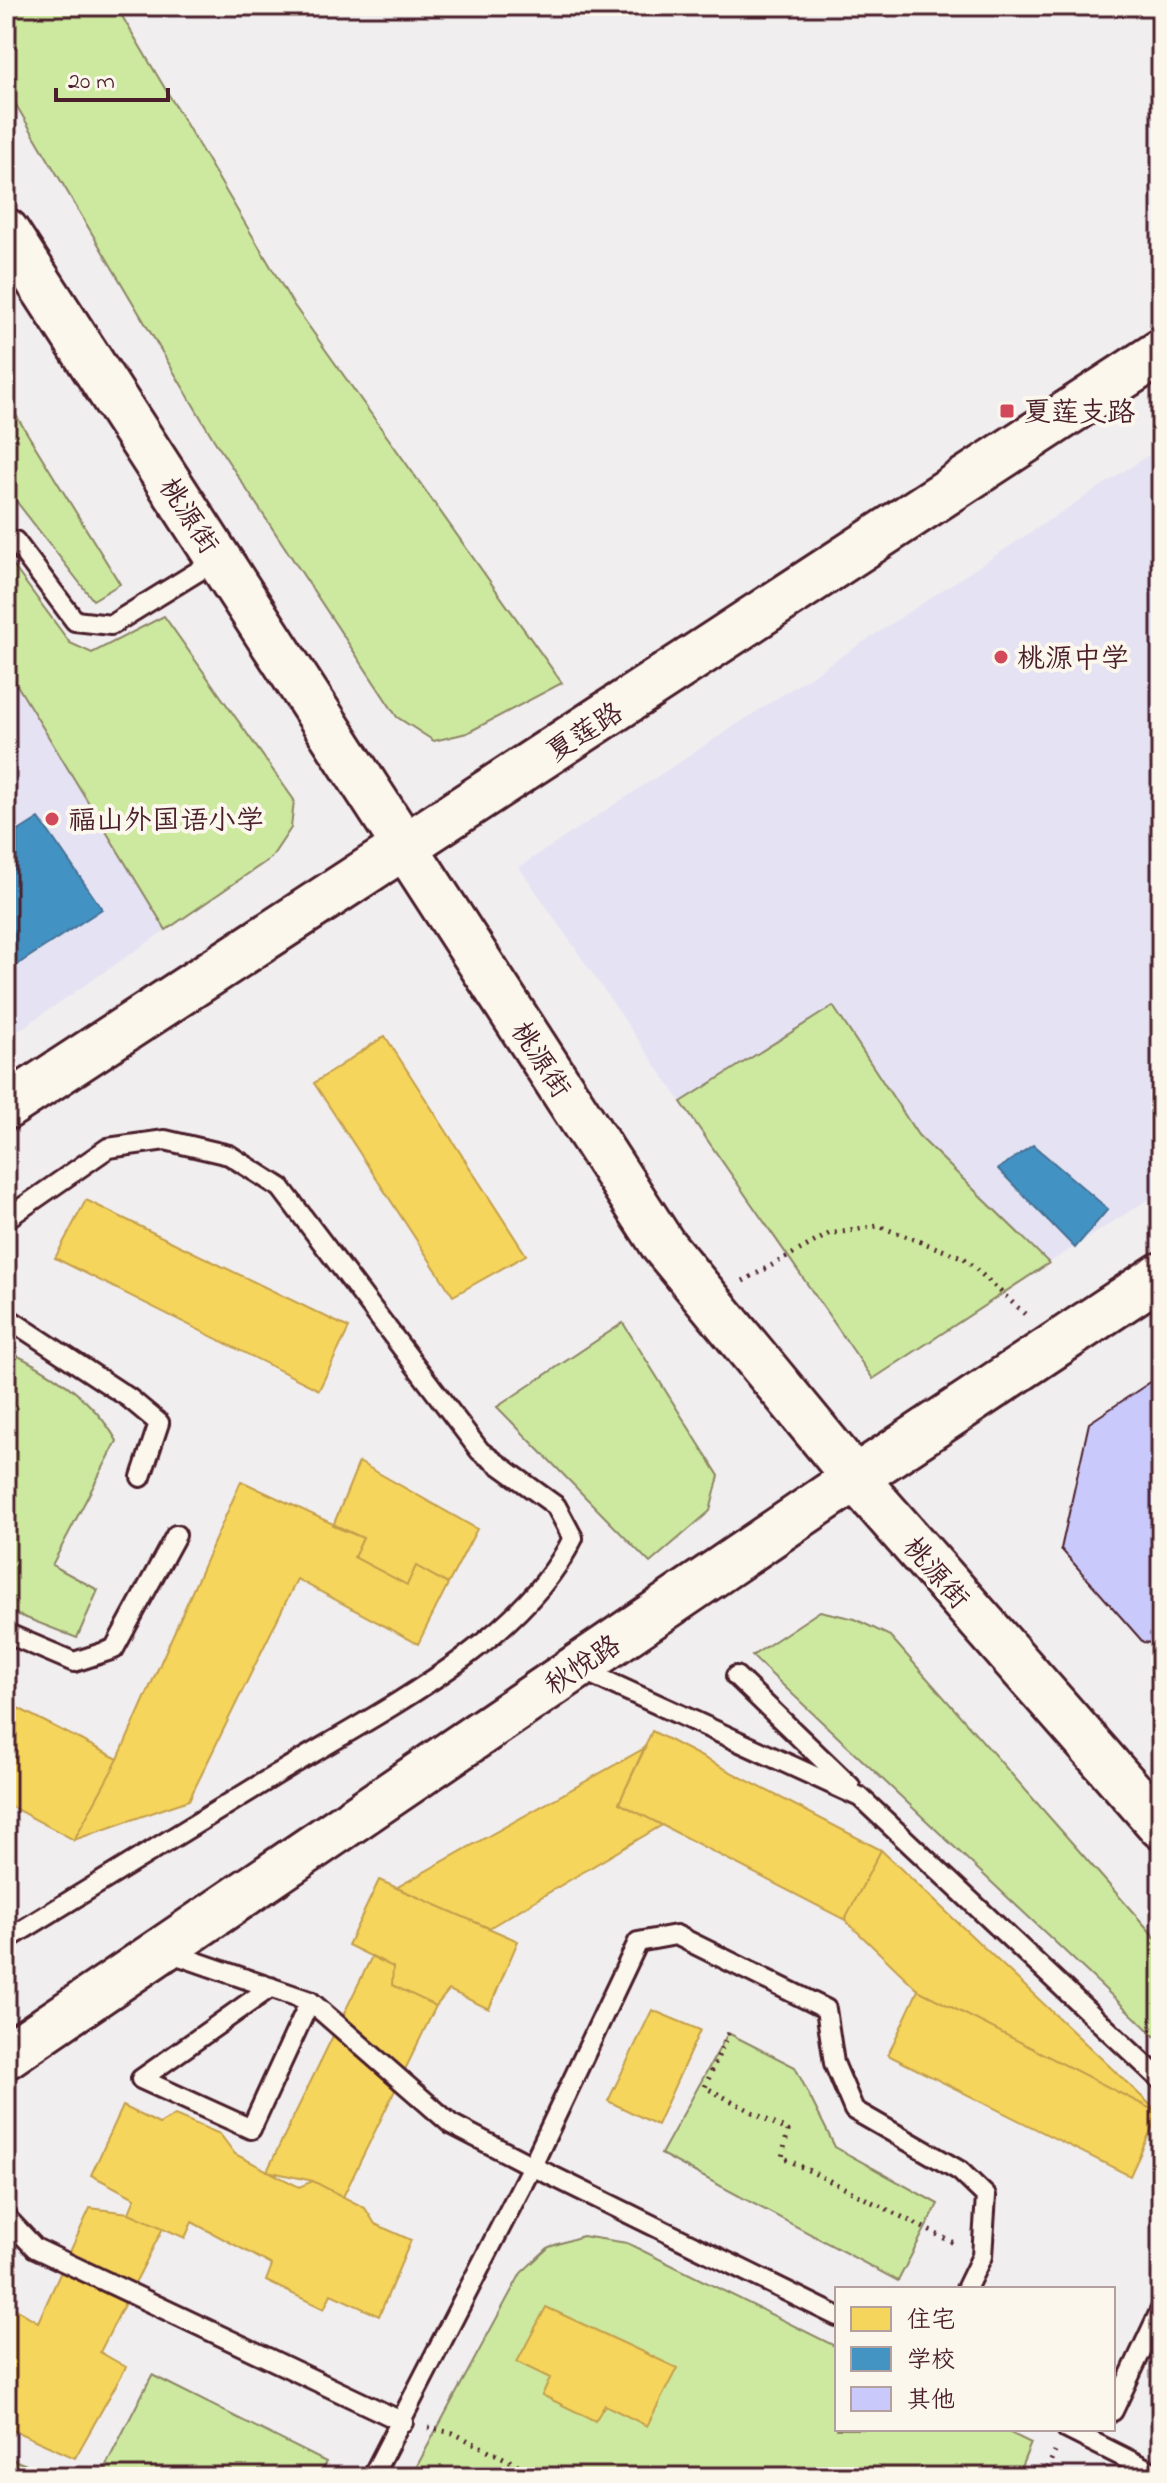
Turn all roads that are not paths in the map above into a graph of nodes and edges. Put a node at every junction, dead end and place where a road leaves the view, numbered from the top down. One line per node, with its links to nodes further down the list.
1 (6, 231): 4 (street, 桃源街)
2 (1161, 352): 5 (street, 夏莲路)
3 (15, 541): 4 (lane)
4 (218, 559): 5 (street, 桃源街)
5 (405, 848): 6 (street, 夏莲路); 11 (street, 桃源街)
6 (6, 1107)
7 (6, 1219): 18 (lane)
8 (1161, 1275): 11 (street, 秋悦路)
9 (6, 1317): 10 (lane)
10 (141, 1477)
11 (855, 1478): 14 (street, 秋悦路); 17 (street, 桃源街)
12 (176, 1535): 13 (lane)
13 (6, 1633)
14 (577, 1668): 16 (lane); 19 (street, 秋悦路)
15 (736, 1676): 16 (lane)
16 (860, 1797): 23 (lane)
17 (1161, 1826)
18 (6, 1940)
19 (162, 1950): 20 (lane); 22 (street, 秋悦路)
20 (271, 1987): 21 (lane); 21 (lane)
21 (310, 2001): 24 (lane)
22 (6, 2056)
23 (1161, 2080)
24 (532, 2166): 26 (lane); 28 (lane); 30 (lane)
25 (6, 2217): 30 (lane)
26 (967, 2287)
27 (1161, 2309): 29 (lane)
28 (835, 2315)
29 (1115, 2407)
30 (403, 2422): 34 (lane)
31 (1077, 2431): 32 (lane)
32 (1101, 2436): 33 (lane)
33 (1161, 2476)
34 (372, 2477)

